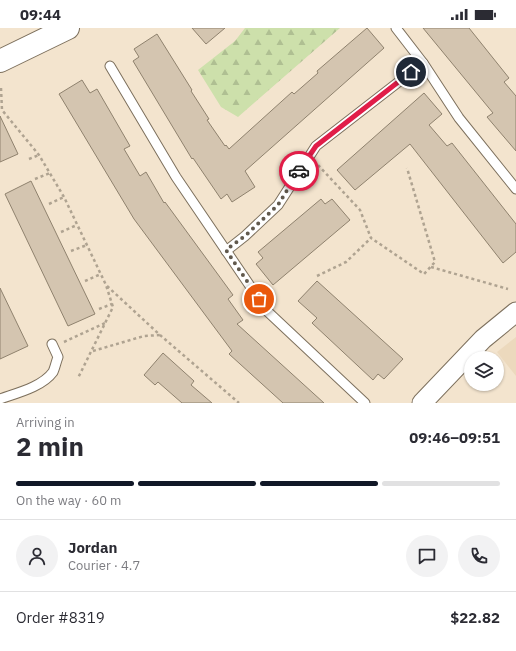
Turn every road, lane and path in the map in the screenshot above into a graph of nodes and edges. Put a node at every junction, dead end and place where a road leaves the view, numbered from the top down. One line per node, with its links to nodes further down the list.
1 (68, 28): 3 (main road)
2 (396, 28): 4 (lane)
3 (0, 61)
4 (423, 63): 9 (lane); 14 (lane)
5 (110, 66): 21 (lane)
6 (1, 88): 7 (path)
7 (1, 110): 8 (path)
8 (40, 155): 10 (path); 12 (path)
9 (310, 155): 19 (path); 21 (lane)
10 (29, 159)
11 (407, 168): 23 (path)
12 (50, 173): 13 (path); 15 (path)
13 (35, 179)
14 (516, 189)
15 (64, 197): 16 (path); 17 (path)
16 (49, 204)
17 (77, 225): 18 (path); 20 (path)
18 (61, 232)
19 (371, 238): 23 (path); 25 (path)
20 (87, 245): 22 (path); 24 (path)
21 (226, 250): 40 (lane)
22 (71, 251)
23 (431, 267): 28 (path)
24 (101, 274): 26 (path); 27 (path)
25 (317, 276)
26 (85, 281)
27 (106, 286): 29 (path); 33 (path)
28 (508, 289)
29 (112, 304): 30 (path); 32 (path)
30 (99, 310)
31 (516, 312): 41 (street)
32 (105, 323): 34 (path); 36 (path)
33 (160, 335): 36 (path); 39 (path)
34 (61, 343)
35 (52, 344): 38 (lane)
36 (92, 352): 37 (path)
37 (78, 378)
38 (0, 399)
39 (239, 403)
40 (365, 403)
41 (422, 403)

